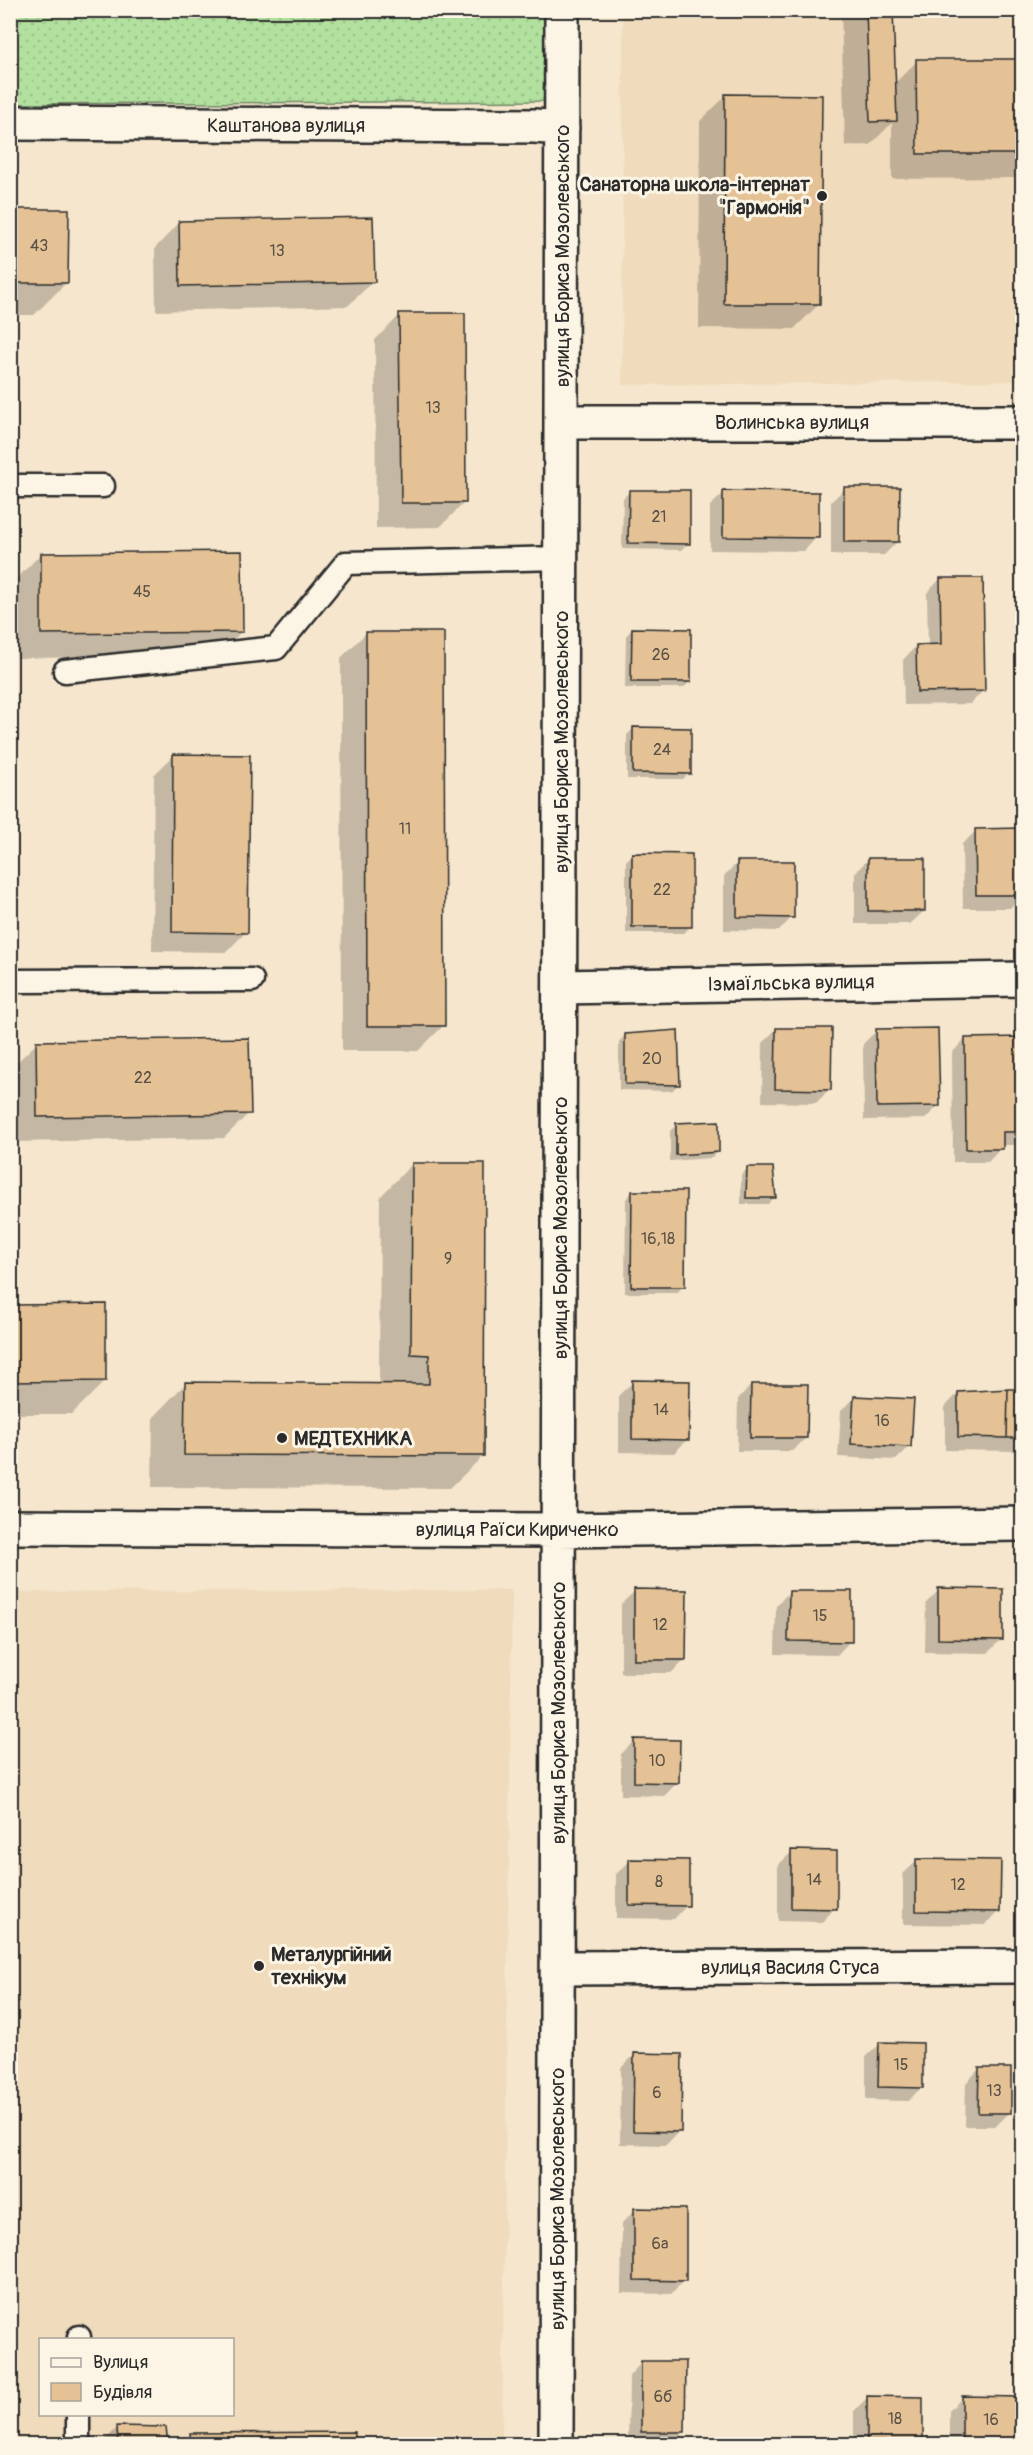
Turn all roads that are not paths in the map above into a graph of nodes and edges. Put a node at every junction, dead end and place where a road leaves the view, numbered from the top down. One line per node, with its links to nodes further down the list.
1 (562, 10): 3 (street, вулиця Бориса Мозолевського)
2 (10, 123): 3 (street, Каштанова вулиця)
3 (562, 128): 4 (street, вулиця Бориса Мозолевського)
4 (561, 422): 5 (street, Волинська вулиця); 8 (street, вулиця Бориса Мозолевського)
5 (1023, 422)
6 (10, 486): 7 (lane)
7 (103, 486)
8 (561, 558): 9 (lane); 13 (street, вулиця Бориса Мозолевського)
9 (65, 671)
10 (1023, 979): 13 (street, Ізмаїльська вулиця)
11 (252, 980): 12 (lane)
12 (10, 981)
13 (560, 987): 16 (street, вулиця Бориса Мозолевського)
14 (1023, 1524): 16 (street, вулиця Раїси Кириченко)
15 (10, 1527): 16 (street, вулиця Раїси Кириченко)
16 (559, 1530): 18 (street, вулиця Бориса Мозолевського)
17 (1023, 1966): 18 (street, вулиця Василя Стуса)
18 (558, 1968): 21 (street, вулиця Бориса Мозолевського)
19 (78, 2416): 20 (lane)
20 (78, 2445)
21 (556, 2445)

